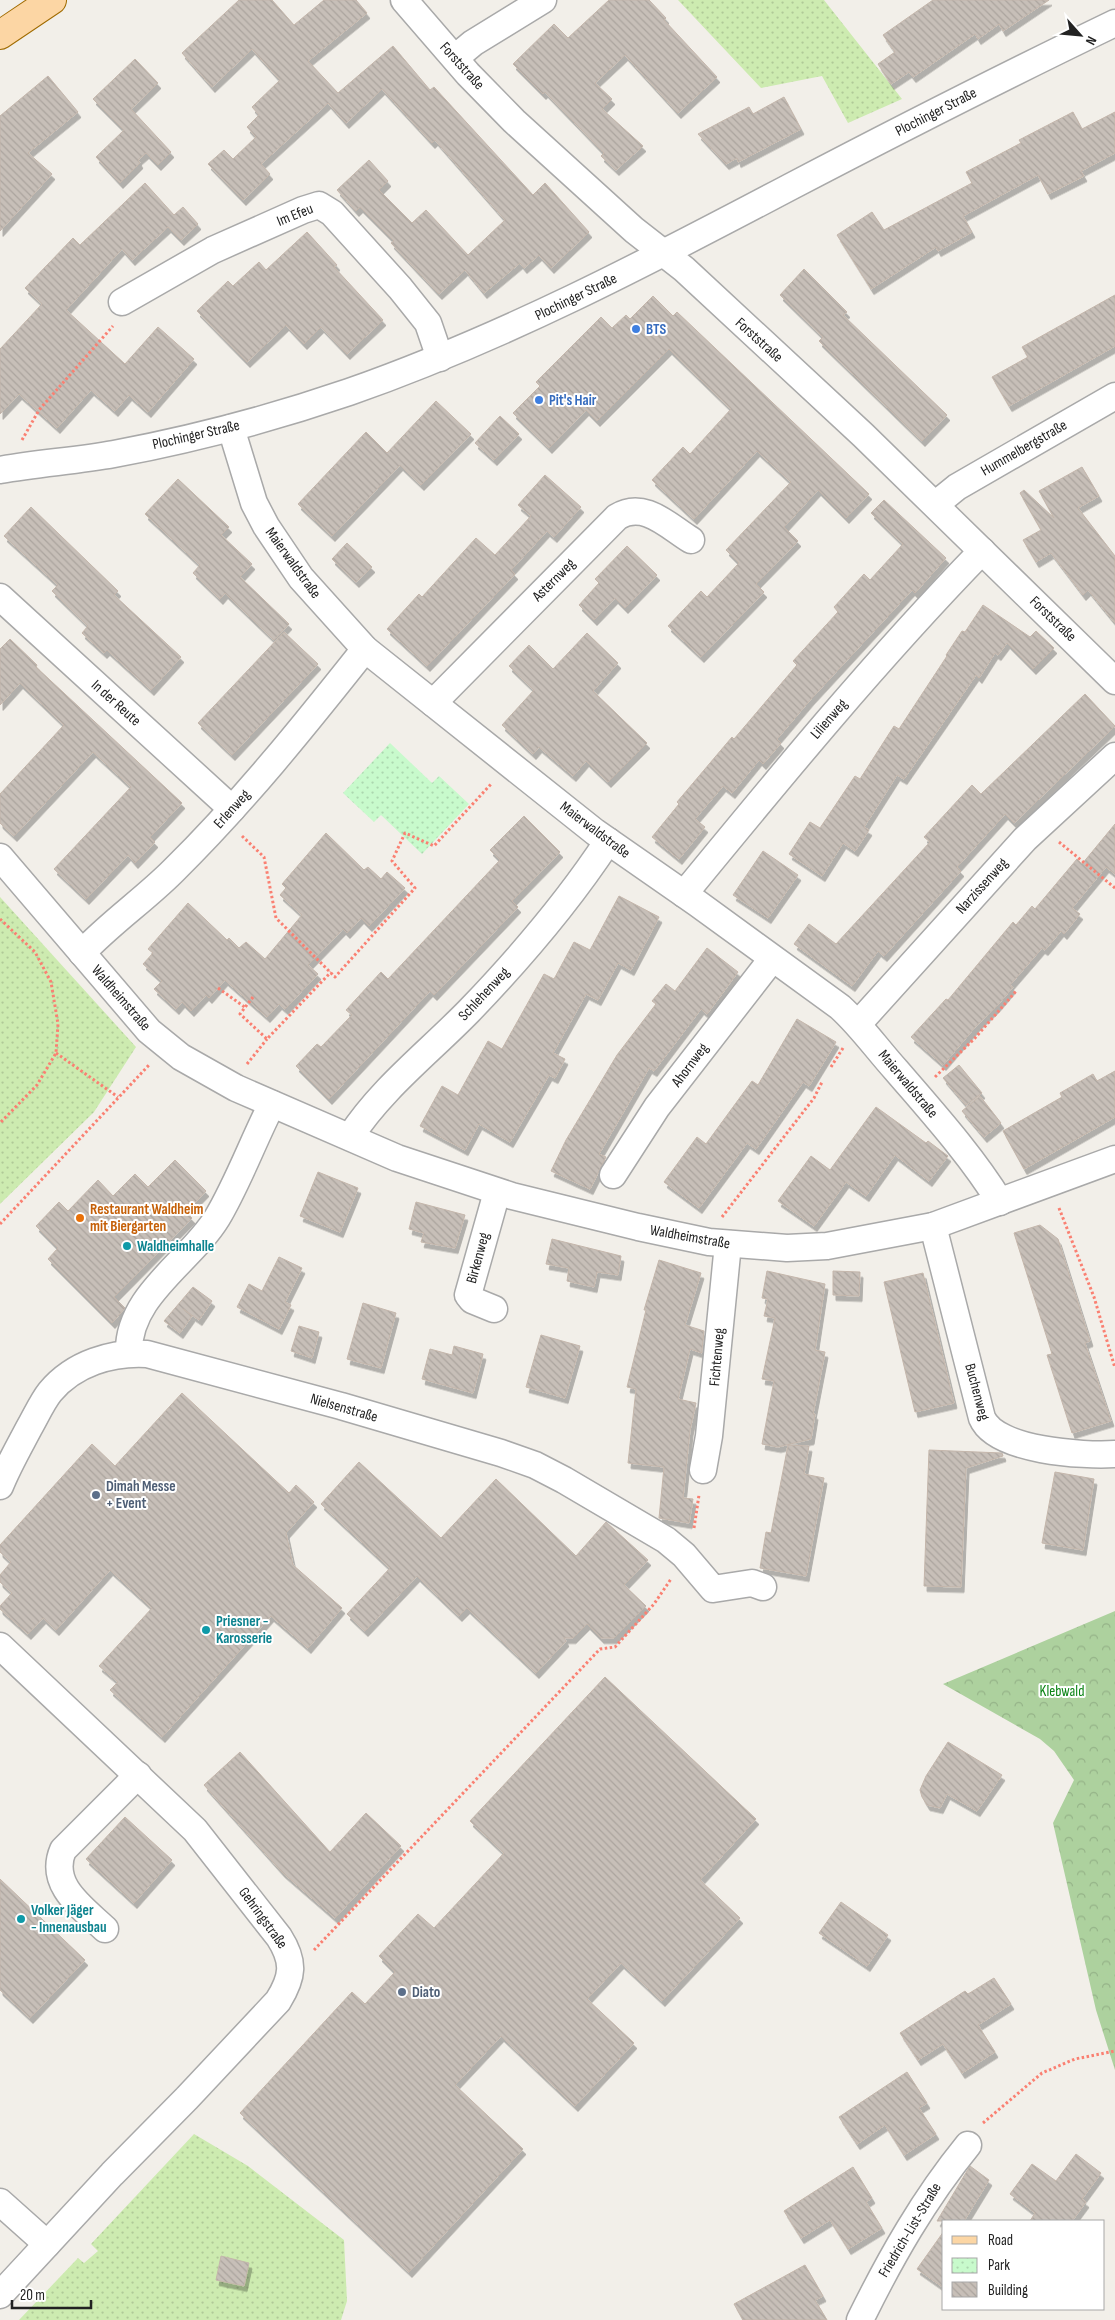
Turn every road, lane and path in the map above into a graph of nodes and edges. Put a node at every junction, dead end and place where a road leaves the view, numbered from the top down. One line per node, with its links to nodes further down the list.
1 (52, 0): 5 (main road)
2 (404, 0): 6 (street, Forststraße)
3 (544, 0): 6 (street)
4 (1115, 23): 7 (street, Plochinger Straße)
5 (0, 35)
6 (455, 58): 7 (street, Forststraße)
7 (663, 255): 9 (street, Plochinger Straße); 13 (street, Forststraße)
8 (122, 302): 9 (street, Im Efeu); 12 (path)
9 (440, 358): 11 (street, Plochinger Straße)
10 (1115, 396): 13 (street, Hummelbergstraße)
11 (232, 428): 12 (street, Plochinger Straße); 17 (street, Maierwaldstraße)
12 (9, 469)
13 (936, 504): 15 (street, Forststraße)
14 (691, 540): 19 (street, Asternweg)
15 (982, 551): 18 (street, Forststraße); 27 (street, Lilienweg)
16 (0, 597): 22 (street, In der Reute)
17 (365, 649): 19 (street, Maierwaldstraße); 22 (street, Erlenweg)
18 (1115, 681)
19 (433, 703): 21 (street, Maierwaldstraße)
20 (1115, 756): 23 (street, Narzissenweg)
21 (510, 764): 24 (street, Maierwaldstraße); 31 (path)
22 (228, 814): 29 (street, Erlenweg); 31 (path)
23 (1039, 827): 26 (path); 36 (street, Narzissenweg)
24 (608, 841): 27 (street, Maierwaldstraße); 44 (street, Schlehenweg)
25 (0, 857): 29 (street, Waldheimstraße)
26 (1115, 888)
27 (684, 894): 30 (street, Maierwaldstraße)
28 (0, 919): 38 (path)
29 (82, 953): 37 (street, Waldheimstraße)
30 (772, 959): 36 (street, Maierwaldstraße); 46 (street, Ahornweg)
31 (331, 972): 35 (path)
32 (218, 988): 35 (path)
33 (1017, 990): 40 (path)
34 (252, 997): 35 (path)
35 (246, 1008)
36 (858, 1024): 40 (street, Maierwaldstraße)
37 (165, 1045): 41 (path); 42 (street, Waldheimstraße)
38 (56, 1053): 41 (path); 43 (path)
39 (822, 1082): 52 (path)
40 (917, 1094): 49 (street, Maierwaldstraße)
41 (118, 1097): 50 (path)
42 (272, 1104): 44 (street, Waldheimstraße); 54 (street)
43 (0, 1123)
44 (350, 1137): 48 (street, Waldheimstraße)
45 (1115, 1159): 47 (street, Waldheimstraße)
46 (613, 1175)
47 (1048, 1184): 49 (street, Waldheimstraße); 55 (path)
48 (498, 1192): 52 (street, Waldheimstraße); 53 (street, Birkenweg)
49 (1000, 1202): 51 (street, Waldheimstraße)
50 (0, 1224)
51 (933, 1226): 52 (street, Waldheimstraße); 56 (street, Buchenweg)
52 (718, 1243): 57 (street, Fichtenweg)
53 (494, 1309)
54 (129, 1353): 58 (street, Nielsenstraße); 59 (street, Nielsenstraße)
55 (1115, 1368)
56 (1115, 1454)
57 (703, 1470): 59 (path)
58 (0, 1486)
59 (684, 1555): 60 (street, Nielsenstraße); 64 (path)
60 (763, 1587)
61 (0, 1646): 62 (street, Gehringstraße)
62 (138, 1775): 63 (street); 64 (street, Gehringstraße)
63 (106, 1929)
64 (291, 1970): 68 (street, Gehringstraße)
65 (1115, 2051): 66 (path)
66 (968, 2145): 70 (street, Friedrich-List-Straße)
67 (0, 2202): 68 (street)
68 (47, 2244): 69 (street, Gehringstraße)
69 (0, 2296)
70 (860, 2320)

